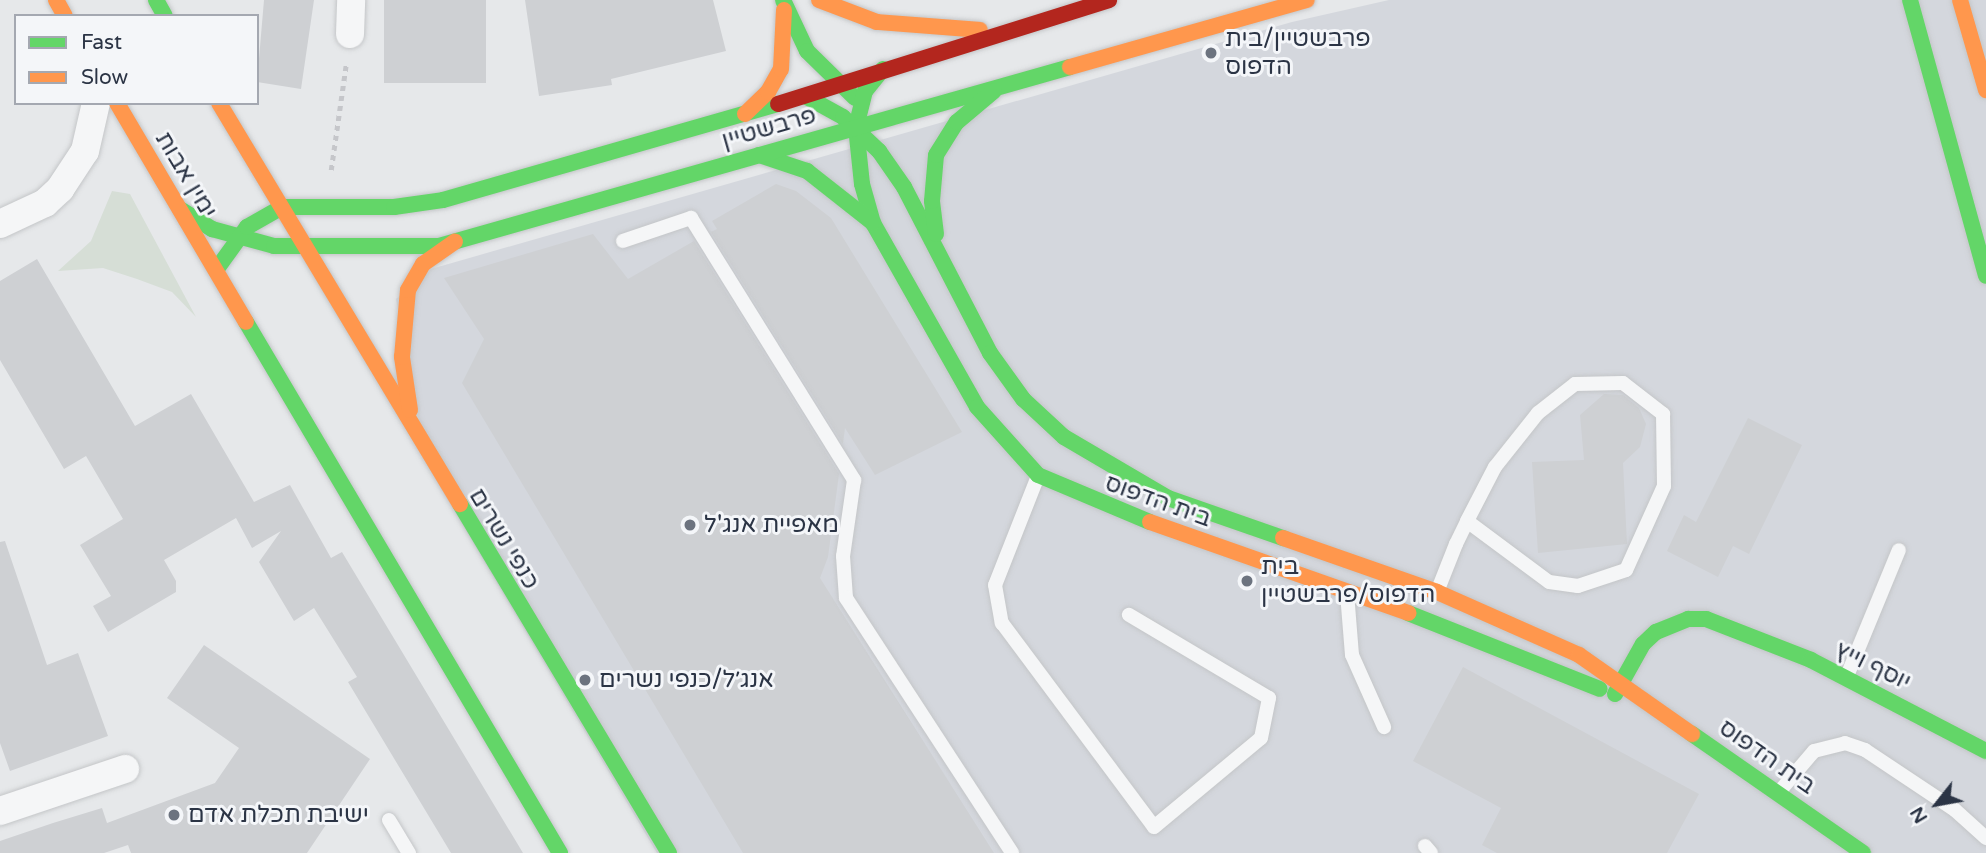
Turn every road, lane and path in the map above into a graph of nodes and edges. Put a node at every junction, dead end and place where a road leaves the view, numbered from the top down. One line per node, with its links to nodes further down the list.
1 (351, 0): 11 (street)
2 (819, 0): 10 (street)
3 (1109, 0): 10 (street, פרבשטיין)
4 (1307, 0): 13 (street, פרבשטיין)
5 (1900, 0): 9 (street)
6 (1910, 0): 9 (street)
7 (783, 1): 14 (street); 21 (street)
8 (1963, 3): 15 (street)
9 (1919, 29): 36 (street)
10 (1003, 31): 12 (street, פרבשטיין)
11 (350, 34): 25 (path)
12 (883, 69): 14 (street, פרבשטיין); 17 (street, בית הדפוס)
13 (1002, 84): 22 (street, פרבשטיין); 34 (street)
14 (837, 85): 16 (street, פרבשטיין); 17 (street)
15 (1986, 90)
16 (805, 96): 21 (street, פרבשטיין); 23 (street, בית הדפוס)
17 (861, 103): 22 (street); 23 (street, בית הדפוס)
18 (96, 105): 29 (street)
19 (118, 105): 27 (street, ימין אבות)
20 (220, 105): 26 (street)
21 (744, 115): 25 (street, פרבשטיין)
22 (890, 116): 23 (street, פרבשטיין)
23 (856, 127): 24 (street, פרבשטיין); 28 (street, בית הדפוס); 34 (street, בית הדפוס)
24 (759, 155): 28 (street); 32 (street, פרבשטיין)
25 (326, 205): 26 (street, פרבשטיין)
26 (282, 207): 30 (street, פרבשטיין); 33 (street)
27 (180, 209): 30 (street, פרבשטיין); 35 (street, ימין אבות)
28 (873, 223): 38 (street, בית הדפוס)
29 (0, 224)
30 (237, 239): 33 (street, פרבשטיין); 35 (street, פרבשטיין)
31 (623, 241): 60 (lane)
32 (455, 242): 33 (street, פרבשטיין); 37 (street)
33 (305, 246): 37 (street, כנפי נשרים)
34 (942, 267): 42 (street, בית הדפוס)
35 (216, 270): 58 (street)
36 (1986, 276)
37 (419, 443): 59 (street, כנפי נשרים)
38 (1038, 475): 41 (street, בית הדפוס); 43 (lane)
39 (1467, 521): 39 (lane); 42 (lane)
40 (1899, 550): 46 (lane)
41 (1347, 592): 48 (street, בית הדפוס); 50 (lane)
42 (1437, 592): 48 (street, בית הדפוס)
43 (1129, 615)
44 (1736, 628): 45 (street, יוסף וייץ); 46 (street, יוסף וייץ); 48 (street, יוסף וייץ)
45 (1681, 641)
46 (1847, 678): 51 (street, יוסף וייץ)
47 (1653, 679): 49 (street)
48 (1618, 688): 49 (street, בית הדפוס)
49 (1642, 701): 53 (street, בית הדפוס)
50 (1384, 727)
51 (1986, 751)
52 (125, 769): 54 (street)
53 (1779, 792): 56 (lane); 61 (street, בית הדפוס)
54 (0, 811)
55 (389, 820): 57 (lane)
56 (1986, 838)
57 (409, 853)
58 (560, 853)
59 (669, 853)
60 (1012, 853)
61 (1863, 853)

